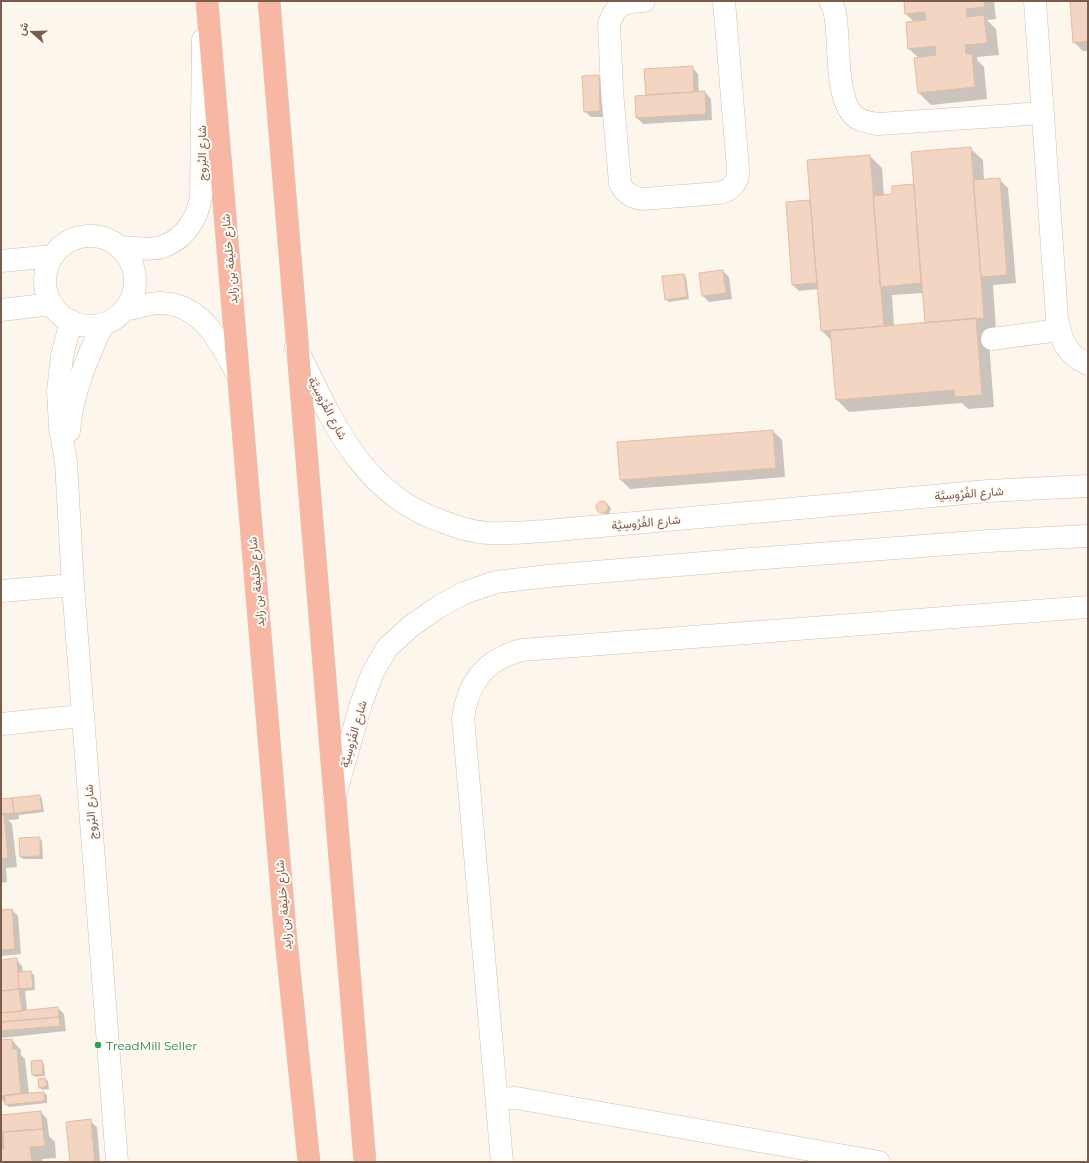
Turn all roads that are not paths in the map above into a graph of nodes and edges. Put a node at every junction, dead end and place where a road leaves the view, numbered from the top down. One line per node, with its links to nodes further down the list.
1 (206, 1): 8 (street, شارع البُروج); 20 (highway, شارع خليفة بن زايد)
2 (269, 1): 18 (highway)
3 (644, 1): 4 (street)
4 (724, 1)
5 (830, 1): 7 (street)
6 (1035, 1): 7 (street)
7 (1043, 113): 16 (street)
8 (120, 247): 9 (street); 13 (street)
9 (52, 256): 10 (street); 11 (street)
10 (1, 261)
11 (52, 304): 12 (street); 14 (street)
12 (1, 310)
13 (124, 310): 15 (street); 20 (street)
14 (70, 321): 15 (street); 21 (street, شارع البُروج)
15 (103, 324): 21 (street, شارع البُروج)
16 (1059, 330): 17 (street); 19 (street)
17 (992, 339)
18 (295, 344): 22 (street, شارع الفُرُوسِيَّة); 29 (highway)
19 (1088, 364)
20 (239, 377): 32 (highway, شارع خليفة بن زايد)
21 (66, 462): 24 (street, شارع البُروج)
22 (1088, 486)
23 (1088, 536): 29 (street, شارع الفُرُوسِيَّة)
24 (72, 585): 25 (street); 27 (street, شارع البُروج)
25 (1, 591)
26 (1088, 607): 30 (street)
27 (82, 716): 28 (street); 31 (street, شارع البُروج)
28 (1, 724)
29 (333, 802): 33 (highway)
30 (497, 1099): 34 (street); 35 (street)
31 (117, 1162)
32 (309, 1162)
33 (365, 1162)
34 (502, 1162)
35 (880, 1162)

